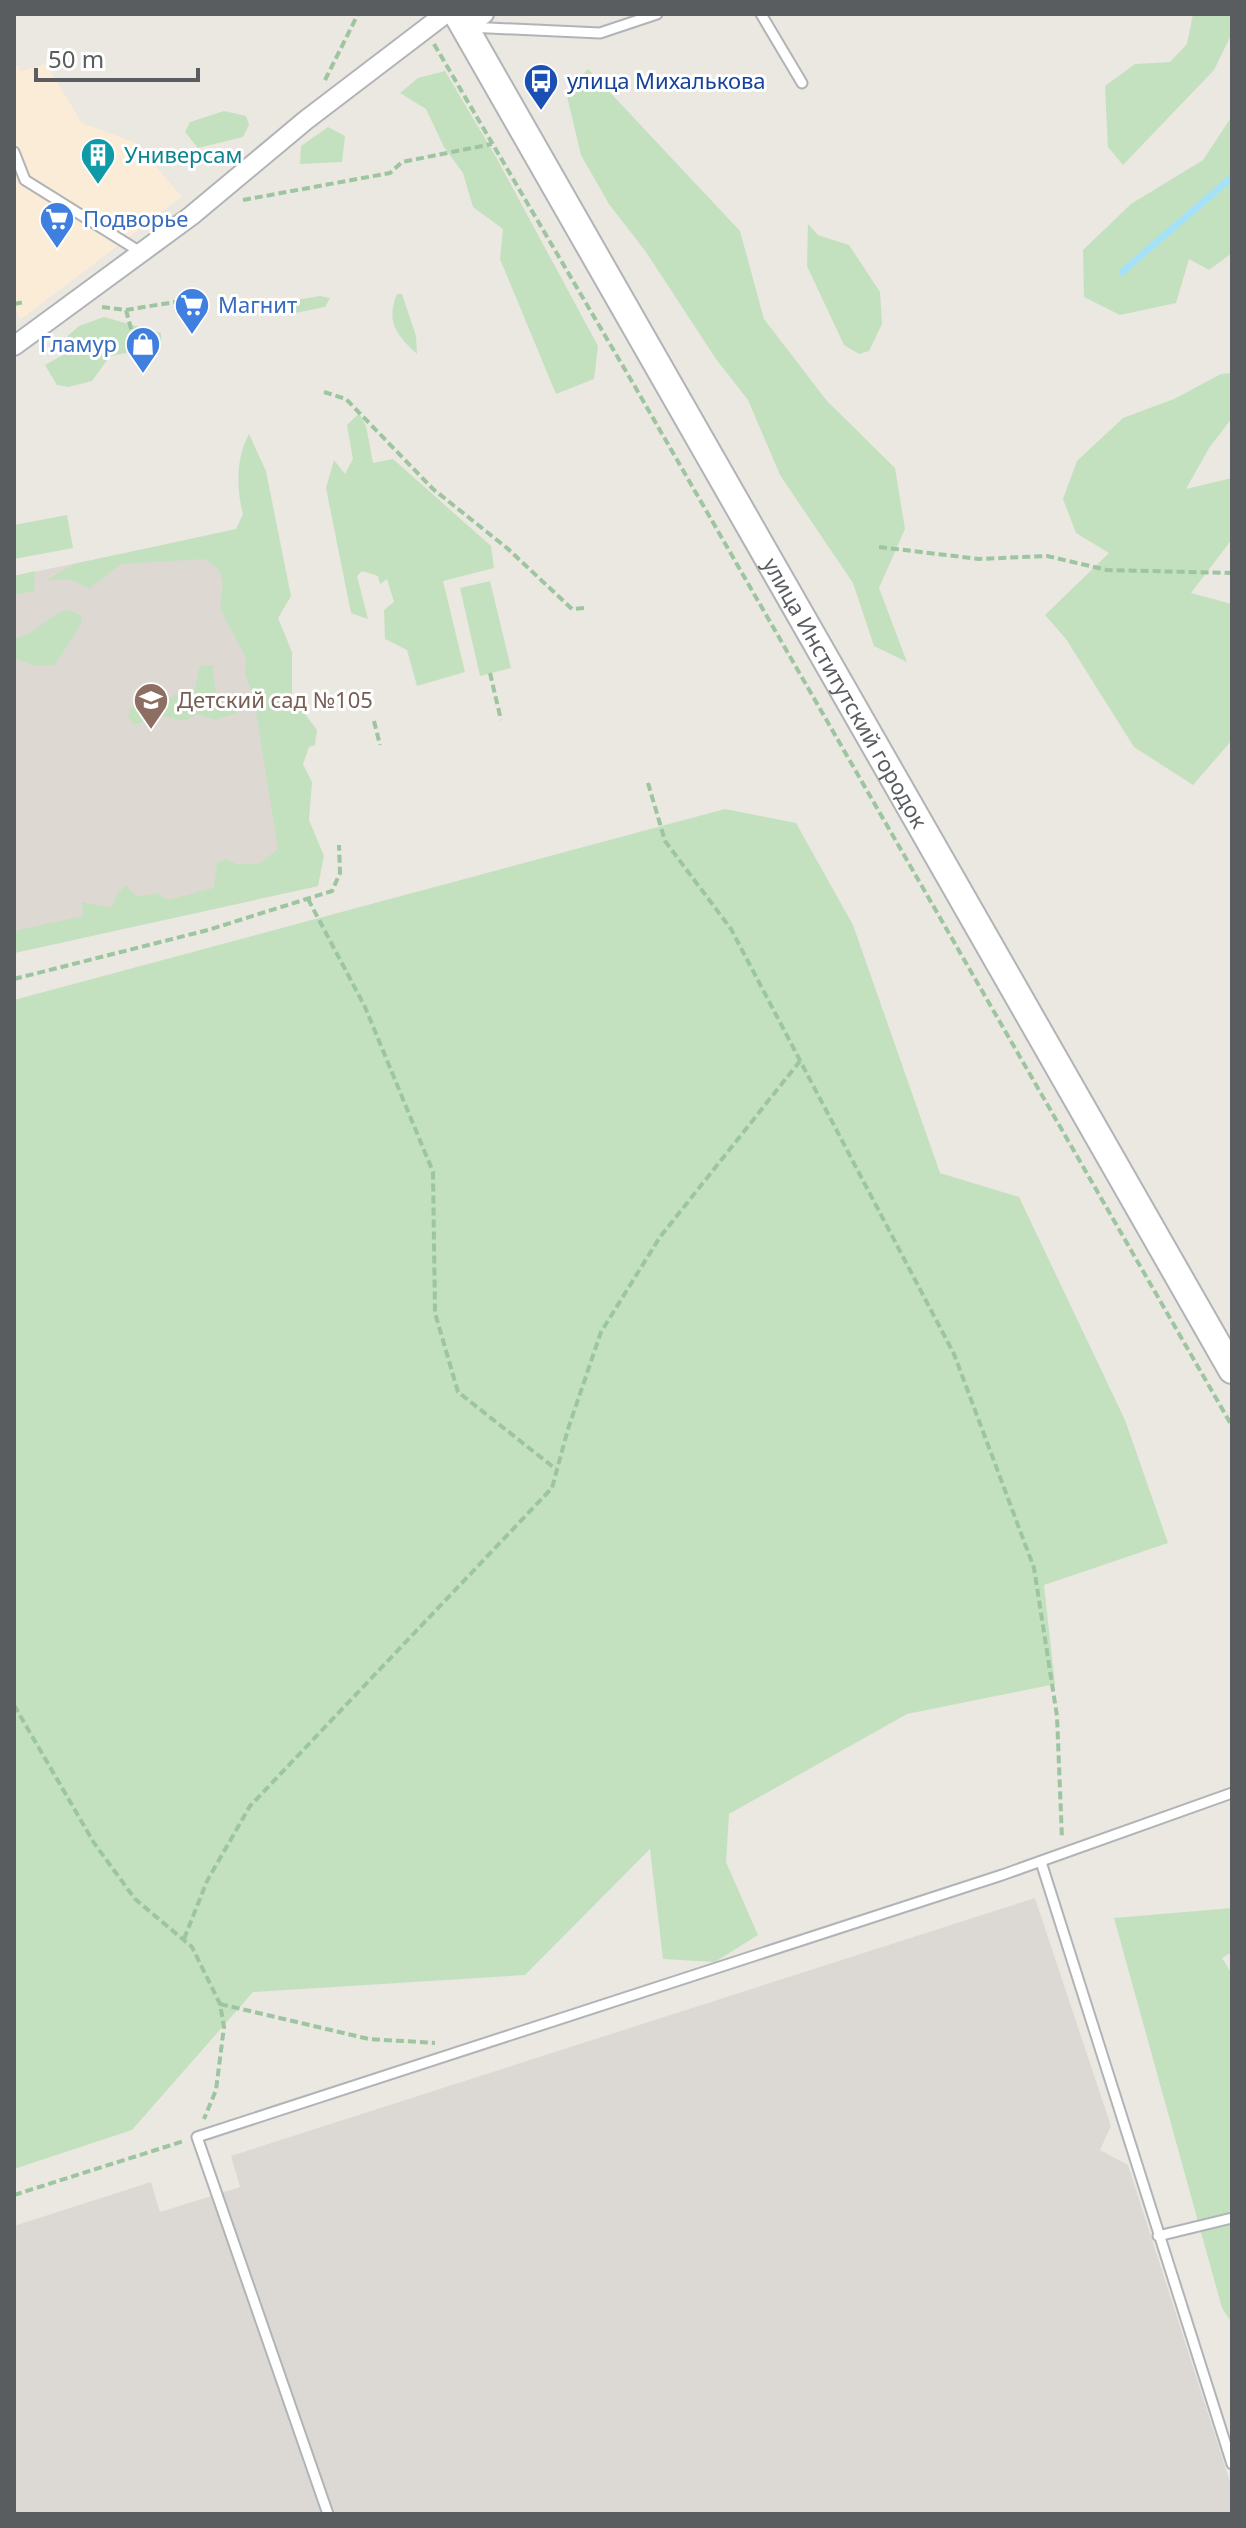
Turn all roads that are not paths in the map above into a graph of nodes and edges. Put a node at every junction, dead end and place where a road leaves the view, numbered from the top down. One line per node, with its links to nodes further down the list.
1 (657, 14): 3 (lane)
2 (761, 14): 4 (lane)
3 (463, 17): 6 (street); 8 (street, улица Институтский городок)
4 (802, 83)
5 (14, 152): 6 (lane)
6 (142, 253): 7 (street)
7 (14, 346)
8 (1232, 1370)
9 (1232, 1793): 10 (lane)
10 (1041, 1862): 12 (lane); 14 (lane)
11 (1232, 2218): 12 (lane)
12 (1158, 2236): 13 (lane)
13 (1232, 2464)
14 (328, 2514)

